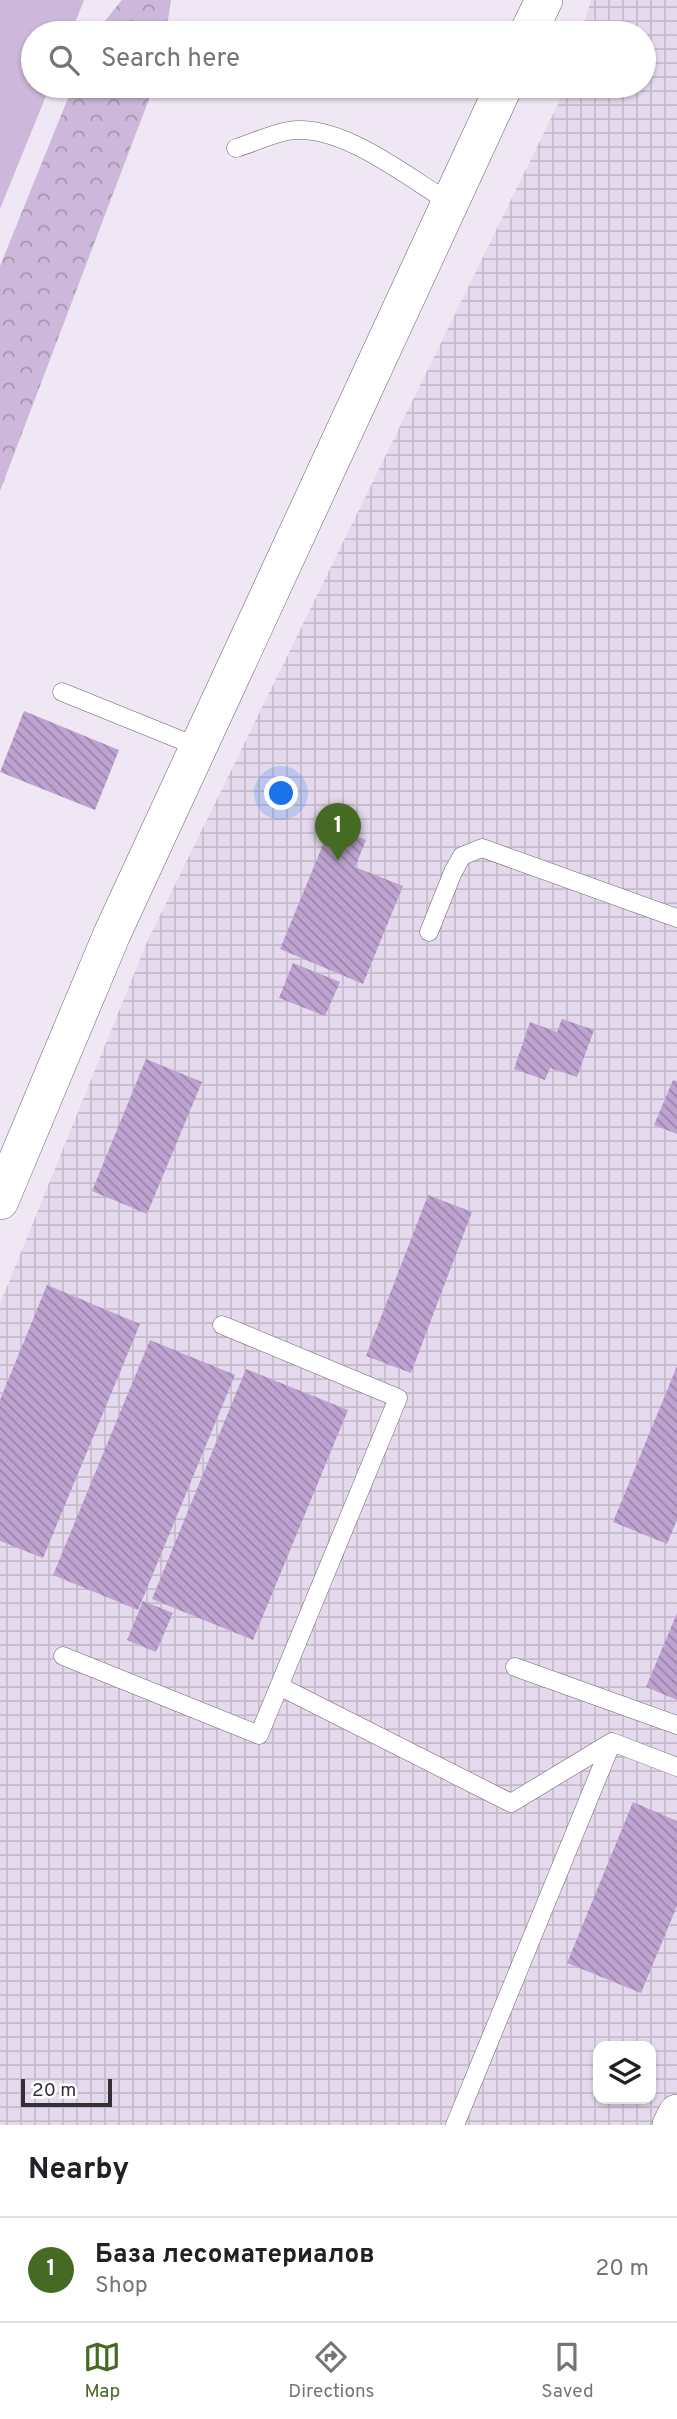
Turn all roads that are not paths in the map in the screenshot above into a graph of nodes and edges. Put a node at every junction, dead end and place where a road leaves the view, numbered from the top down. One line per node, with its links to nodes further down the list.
1 (544, 0): 2 (street)
2 (534, 21)
3 (498, 98): 5 (street)
4 (236, 148): 5 (lane)
5 (450, 203): 7 (street)
6 (62, 692): 7 (lane)
7 (198, 747): 10 (street)
8 (677, 918): 9 (lane)
9 (429, 932)
10 (0, 1201)
11 (222, 1325): 14 (lane)
12 (63, 1656): 14 (lane)
13 (515, 1667): 15 (lane)
14 (279, 1686): 16 (lane)
15 (677, 1725)
16 (612, 1742): 17 (lane); 19 (lane)
17 (677, 1767)
18 (677, 2113): 20 (street)
19 (455, 2125)
20 (671, 2125)

